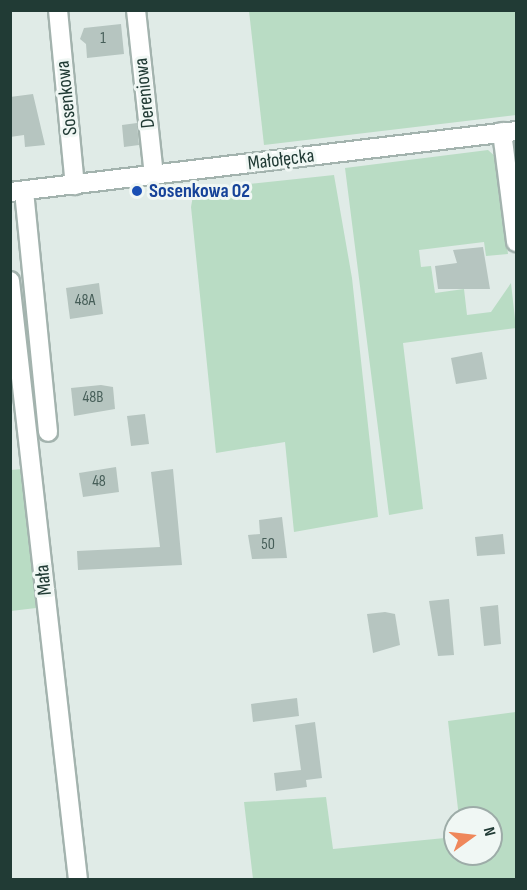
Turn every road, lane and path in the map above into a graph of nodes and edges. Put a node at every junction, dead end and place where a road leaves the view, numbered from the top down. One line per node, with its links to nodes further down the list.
1 (58, 10): 5 (street, Sosenkowa)
2 (136, 10): 4 (street, Dereniowa)
3 (509, 132): 4 (street, Małołęcka); 7 (street)
4 (154, 175): 5 (street, Małołęcka)
5 (75, 185): 6 (street, Małołęcka)
6 (17, 192): 9 (street)
7 (516, 242)
8 (10, 281): 10 (street, Mała)
9 (48, 432)
10 (78, 879)

